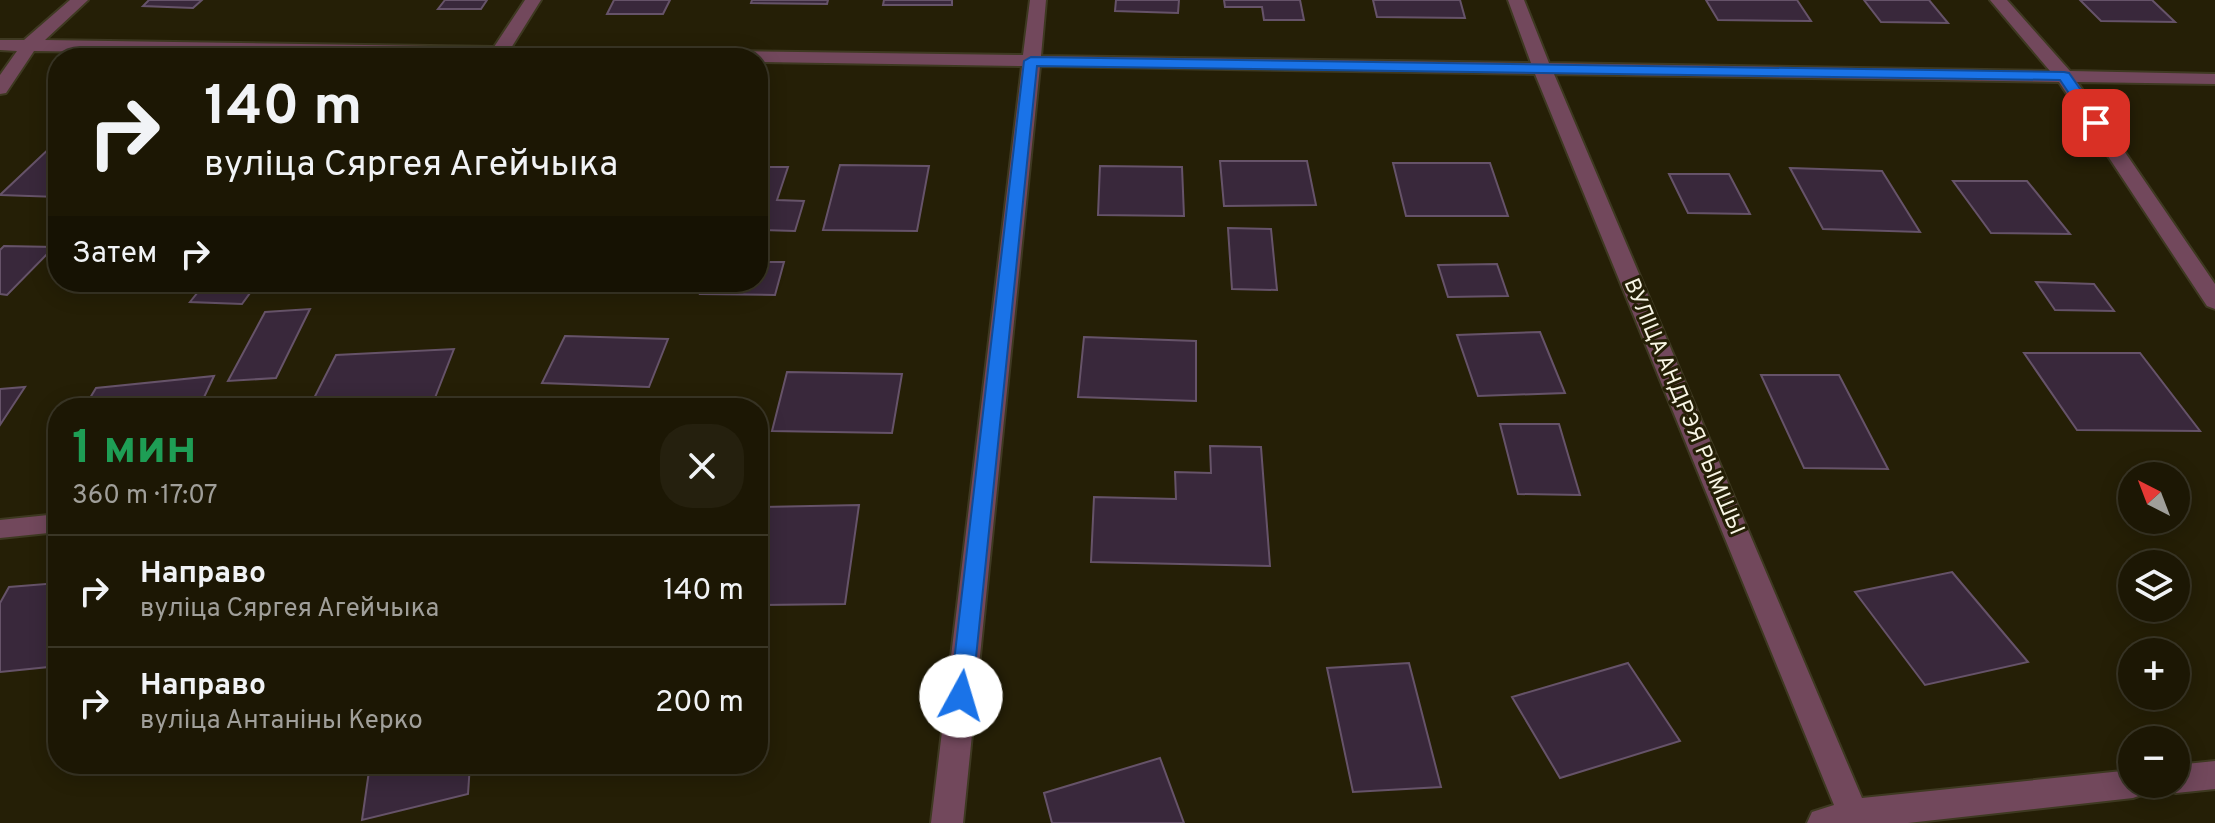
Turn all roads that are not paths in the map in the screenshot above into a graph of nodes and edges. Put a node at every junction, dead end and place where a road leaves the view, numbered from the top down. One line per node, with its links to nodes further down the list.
1 (80, 0): 7 (street)
2 (533, 0): 9 (street)
3 (1038, 0): 11 (street)
4 (1516, 0): 12 (street, ВУЛІЦА АНДРЭЯ РЫМШЫ)
5 (1998, 0): 13 (street)
6 (0, 45): 7 (street)
7 (29, 45): 8 (street); 15 (street)
8 (205, 48)
9 (502, 48)
10 (768, 57): 11 (street)
11 (1031, 61): 12 (street); 23 (street)
12 (1542, 68): 13 (street); 22 (street, ВУЛІЦА АНДРЭЯ РЫМШЫ)
13 (2064, 76): 14 (street); 16 (street)
14 (2215, 79)
15 (0, 89)
16 (2215, 301)
17 (48, 524): 18 (lane)
18 (0, 529)
19 (2215, 775): 20 (street)
20 (2190, 778)
21 (2118, 786): 22 (street)
22 (1853, 814): 24 (street)
23 (947, 823)
24 (1823, 823)

